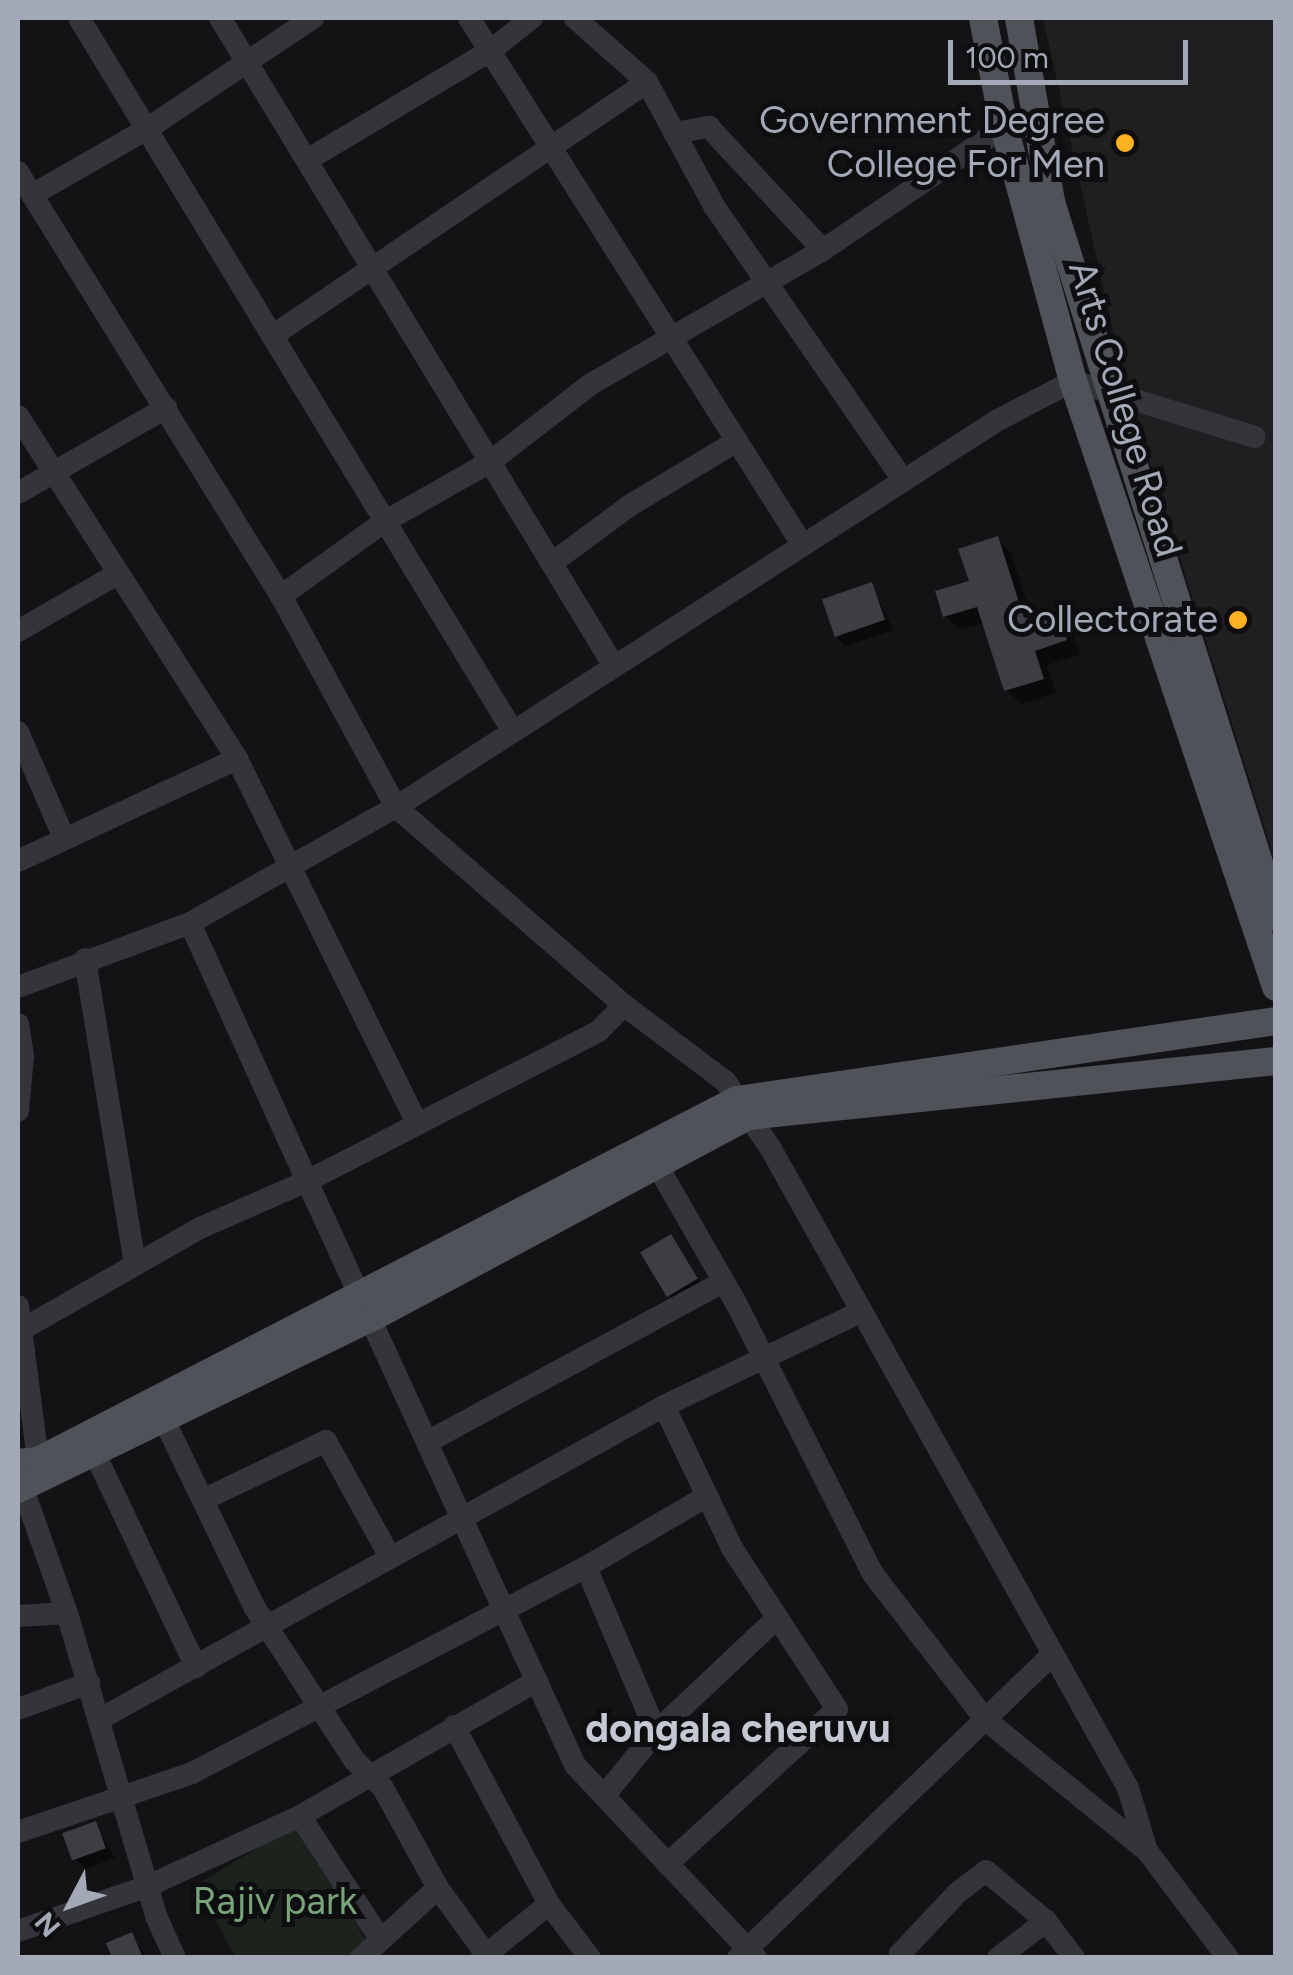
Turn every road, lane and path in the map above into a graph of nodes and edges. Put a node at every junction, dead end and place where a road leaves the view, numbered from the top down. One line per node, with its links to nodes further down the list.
1 (79, 18): 13 (street)
2 (220, 18): 10 (street)
3 (312, 18): 10 (street)
4 (469, 18): 9 (street)
5 (532, 18): 9 (street)
6 (576, 18): 11 (street)
7 (983, 18): 12 (main road, Arts College Road)
8 (1019, 18): 25 (main road)
9 (490, 51): 15 (street); 16 (street)
10 (244, 58): 13 (street); 16 (street)
11 (647, 82): 14 (street); 15 (street)
12 (1004, 127): 19 (street); 24 (main road, Arts College Road)
13 (147, 129): 18 (street); 22 (street)
14 (674, 133): 19 (street); 21 (street)
15 (554, 150): 20 (street); 23 (street)
16 (307, 160): 20 (street)
17 (18, 172): 18 (street)
18 (32, 195): 26 (street)
19 (823, 250): 21 (street)
20 (373, 269): 22 (street); 30 (street)
21 (766, 282): 23 (street); 32 (street)
22 (272, 336): 34 (street)
23 (672, 338): 29 (street); 30 (street)
24 (1073, 382): 25 (street); 32 (street); 52 (main road, Arts College Road)
25 (1106, 392): 28 (street); 48 (main road)
26 (166, 408): 31 (street); 38 (street)
27 (18, 416): 31 (street)
28 (1256, 438)
29 (737, 441): 35 (street); 36 (street)
30 (490, 462): 34 (street); 36 (street)
31 (53, 472): 33 (street); 37 (street)
32 (903, 480): 35 (street)
33 (18, 493)
34 (386, 522): 38 (street); 41 (street)
35 (802, 544): 40 (street)
36 (552, 564): 40 (street)
37 (117, 574): 39 (street); 43 (street)
38 (280, 596): 44 (street)
39 (18, 631)
40 (614, 666): 41 (street)
41 (512, 730): 44 (street)
42 (18, 732): 45 (street)
43 (237, 759): 45 (street); 47 (street)
44 (396, 807): 47 (street); 53 (street)
45 (64, 838): 46 (street)
46 (18, 861)
47 (290, 867): 49 (street); 59 (street)
48 (1276, 917)
49 (190, 923): 50 (street); 61 (street)
50 (84, 959): 51 (street); 62 (street)
51 (18, 986)
52 (1276, 987)
53 (624, 1005): 57 (street); 59 (street)
54 (1276, 1021): 57 (main road)
55 (18, 1024): 58 (street)
56 (1276, 1061): 57 (main road)
57 (743, 1108): 60 (main road); 64 (main road); 65 (street)
58 (18, 1111)
59 (418, 1123): 61 (street)
60 (656, 1164): 63 (street); 64 (main road)
61 (307, 1181): 62 (street); 64 (street)
62 (135, 1266): 66 (street)
63 (723, 1282): 67 (street); 70 (street)
64 (368, 1306): 69 (main road); 70 (street); 72 (main road)
65 (858, 1313): 67 (street); 83 (street)
66 (19, 1318): 72 (street)
67 (765, 1359): 68 (street); 90 (street)
68 (664, 1406): 73 (street); 75 (street)
69 (164, 1420): 71 (main road); 74 (street)
70 (429, 1441): 75 (street)
71 (95, 1454): 72 (main road); 84 (street)
72 (24, 1476): 79 (street)
73 (707, 1496): 77 (street); 81 (street)
74 (207, 1498): 76 (street); 82 (street)
75 (465, 1520): 76 (street); 78 (street)
76 (390, 1557): 82 (street)
77 (586, 1568): 78 (street); 92 (street)
78 (504, 1606): 85 (street); 87 (street)
79 (67, 1613): 80 (street); 86 (street)
80 (18, 1616)
81 (778, 1618): 92 (street); 99 (street)
82 (268, 1626): 84 (street); 87 (street)
83 (1051, 1656): 90 (street); 98 (street)
84 (196, 1667): 89 (street)
85 (537, 1680): 91 (street); 95 (street)
86 (89, 1683): 88 (street); 89 (street)
87 (318, 1704): 93 (street); 94 (street)
88 (18, 1709)
89 (100, 1719): 94 (street)
90 (986, 1720): 98 (street); 107 (street)
91 (454, 1726): 93 (street); 102 (street)
92 (656, 1732): 95 (street)
93 (370, 1775): 96 (street); 101 (street)
94 (122, 1793): 97 (street); 100 (street)
95 (604, 1796): 99 (street)
96 (300, 1816): 100 (street); 105 (street)
97 (18, 1832)
98 (1147, 1852): 114 (street)
99 (668, 1864): 107 (street)
100 (148, 1886): 104 (street); 108 (street)
101 (438, 1888): 105 (street); 106 (street)
102 (549, 1904): 106 (street); 110 (street)
103 (1046, 1921): 111 (street); 112 (street); 113 (street)
104 (18, 1931)
105 (380, 1938): 109 (street)
106 (484, 1955)
107 (747, 1955)
108 (175, 1958)
109 (360, 1958)
110 (590, 1958)
111 (904, 1958)
112 (998, 1958)
113 (1074, 1958)
114 (1228, 1958)

